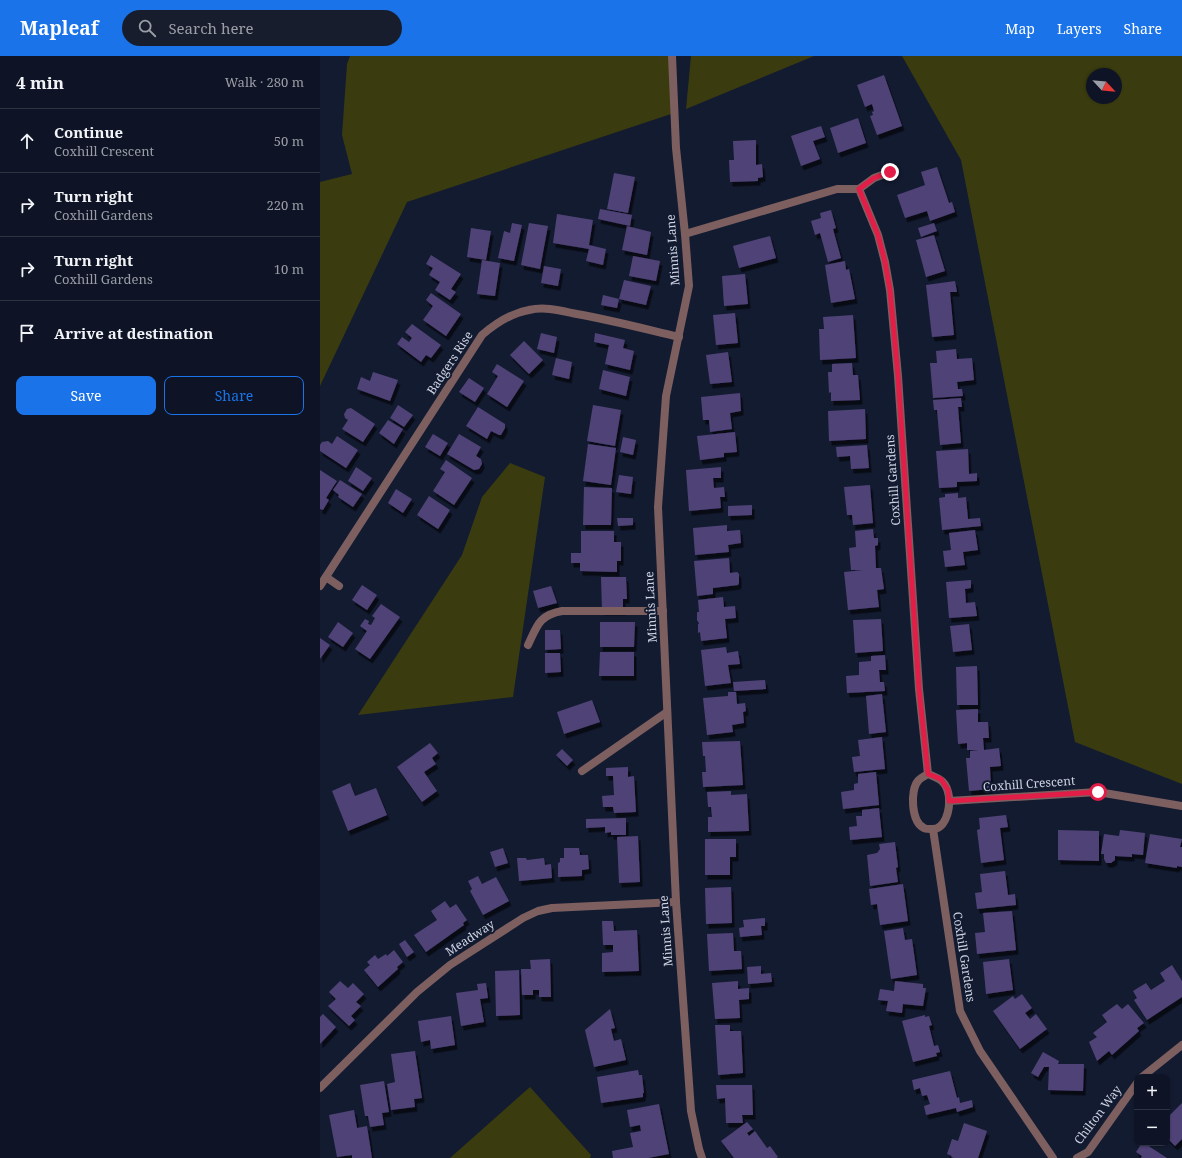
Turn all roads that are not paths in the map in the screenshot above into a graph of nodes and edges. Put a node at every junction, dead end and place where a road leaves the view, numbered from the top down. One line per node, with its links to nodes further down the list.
1 (672, 56): 4 (street, Minnis Lane)
2 (890, 172): 3 (street)
3 (859, 189): 4 (street); 13 (street, Coxhill Gardens)
4 (685, 234): 5 (street, Minnis Lane)
5 (679, 337): 6 (street, Badgers Rise); 9 (street, Minnis Lane)
6 (326, 578): 7 (street, Badgers Rise); 8 (street)
7 (320, 586)
8 (339, 586)
9 (663, 611): 10 (street); 11 (street, Minnis Lane)
10 (528, 645)
11 (667, 712): 12 (street); 17 (street, Minnis Lane)
12 (582, 771)
13 (928, 774): 14 (street); 16 (street)
14 (949, 801): 15 (street, Coxhill Crescent); 16 (street)
15 (1182, 806)
16 (933, 829): 24 (street, Coxhill Gardens)
17 (676, 902): 20 (street, Meadway); 23 (street, Minnis Lane)
18 (1182, 1045): 19 (street)
19 (1146, 1074)
20 (320, 1088)
21 (1134, 1088): 22 (street, Chilton Way)
22 (1090, 1155): 25 (street, Chilton Way)
23 (702, 1158)
24 (1053, 1158)
25 (1077, 1158)

